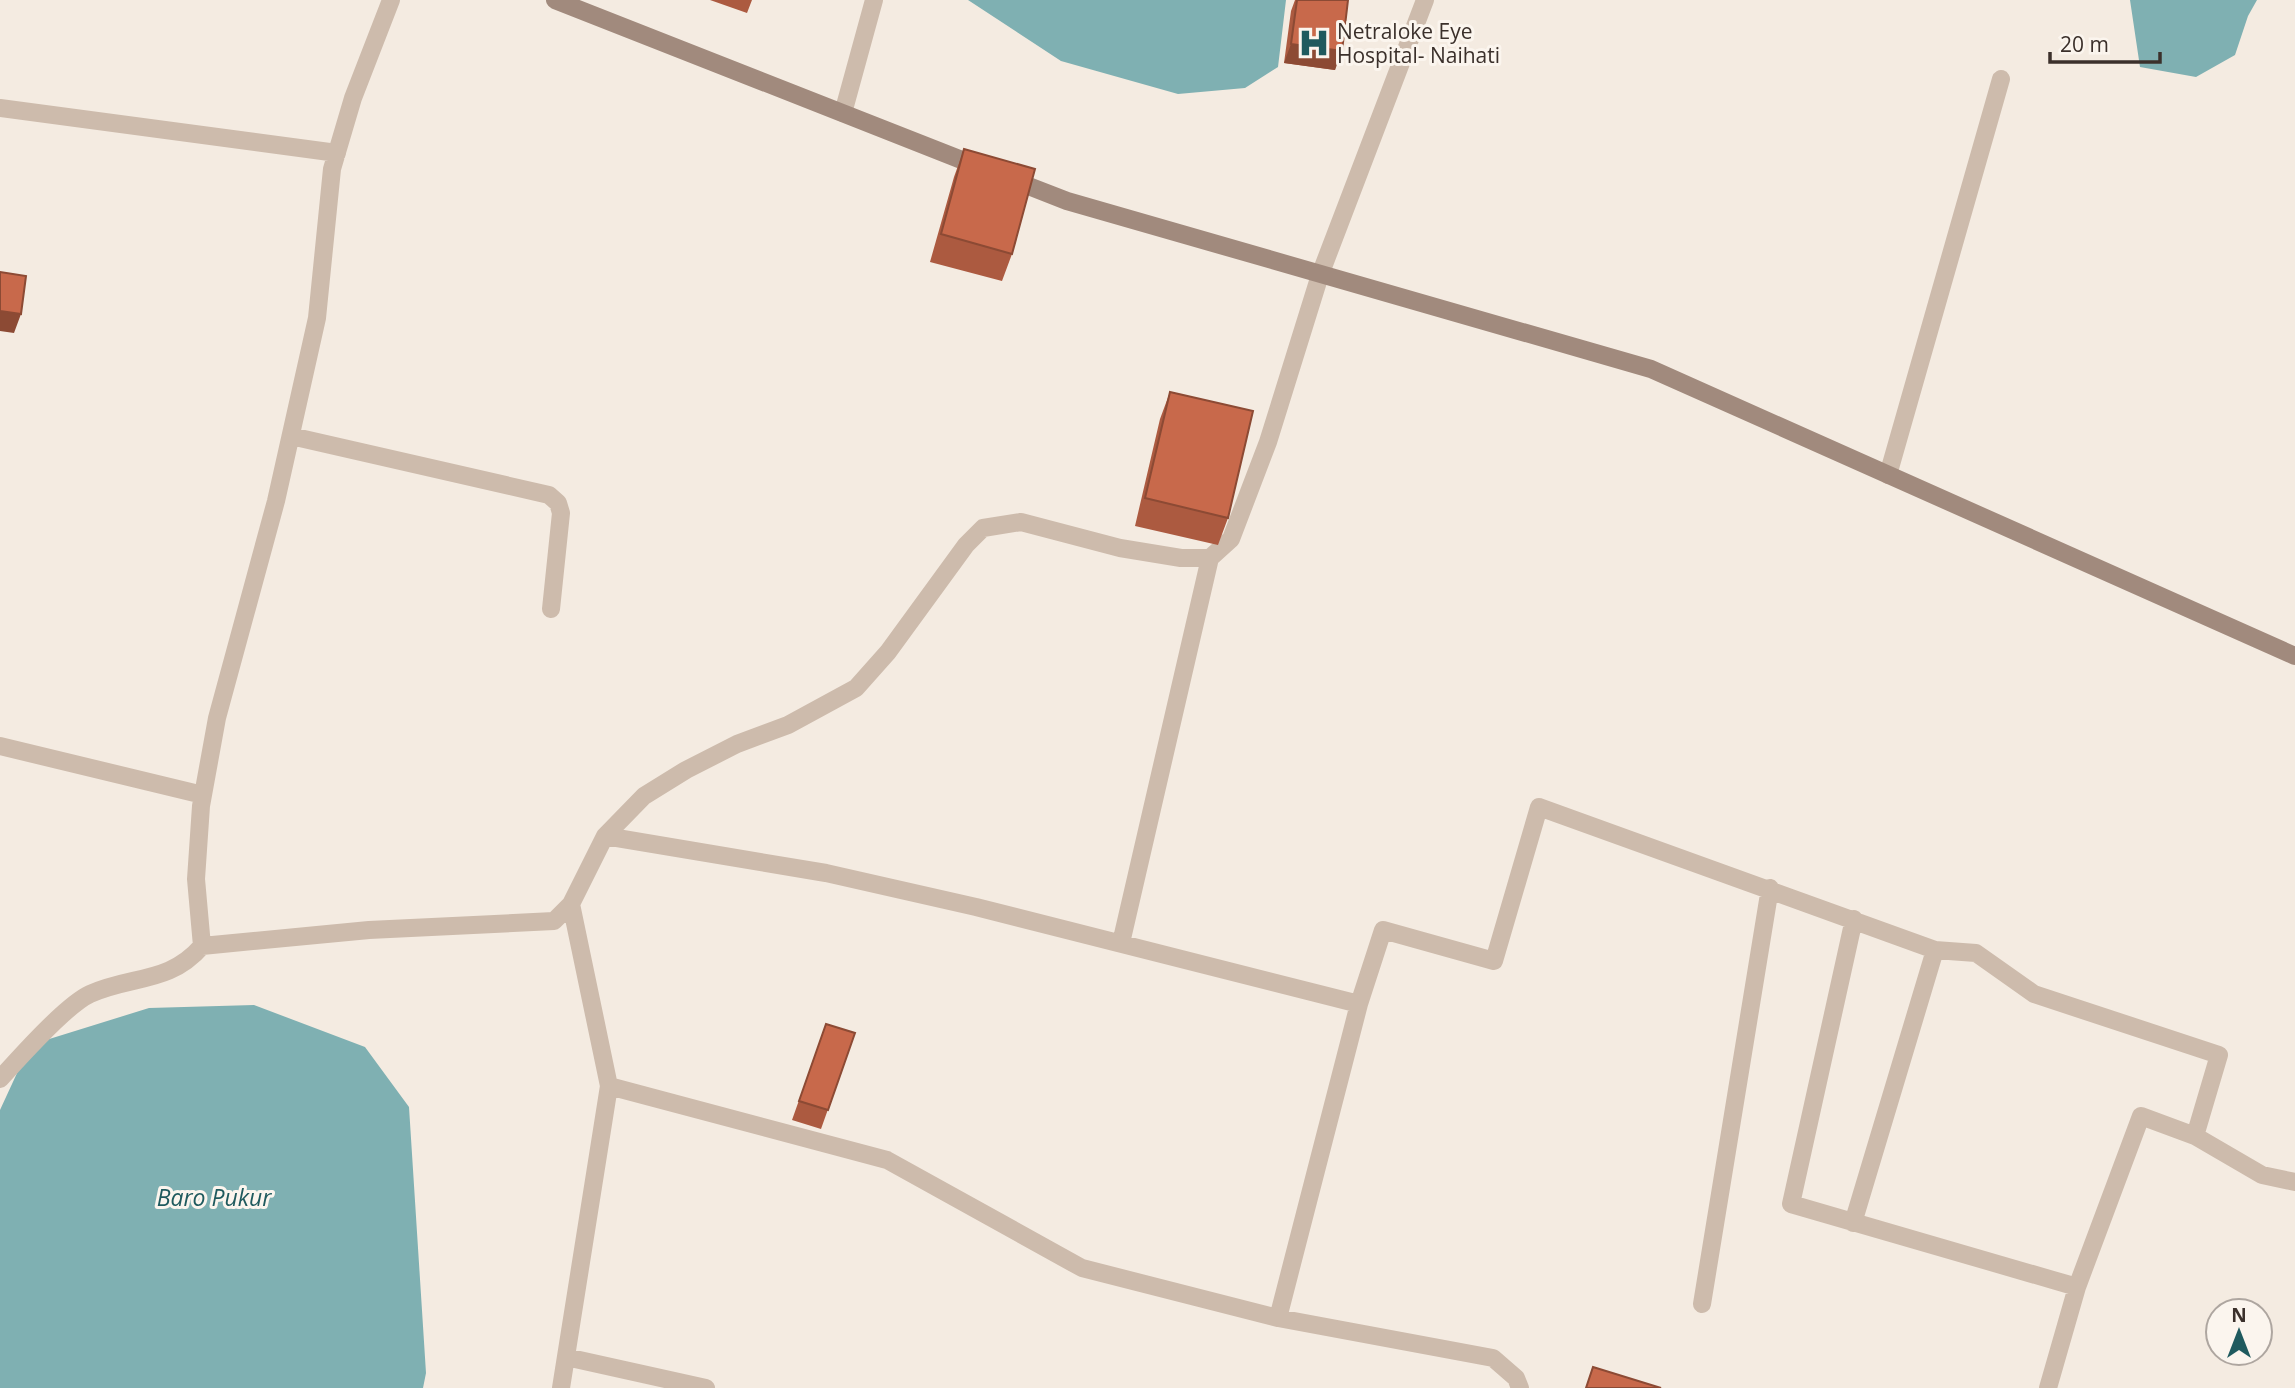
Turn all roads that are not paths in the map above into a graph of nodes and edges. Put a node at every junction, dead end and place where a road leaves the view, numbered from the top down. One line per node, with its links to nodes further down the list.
1 (391, 0): 8 (street)
2 (555, 0): 7 (main road)
3 (874, 0): 7 (street)
4 (1426, 0): 9 (street)
5 (2001, 79): 11 (street)
6 (0, 107): 8 (street)
7 (844, 113): 9 (main road)
8 (337, 153): 10 (street)
9 (1320, 275): 11 (main road); 12 (street)
10 (291, 436): 13 (street); 16 (street)
11 (1888, 475): 14 (main road)
12 (1210, 558): 17 (street); 21 (street)
13 (551, 609)
14 (2295, 656)
15 (0, 746): 16 (street)
16 (203, 795): 22 (street)
17 (605, 836): 19 (street); 21 (street)
18 (1770, 888): 20 (street); 24 (street); 31 (street)
19 (571, 904): 22 (street); 26 (street)
20 (1854, 919): 23 (street); 29 (street)
21 (1121, 943): 24 (street)
22 (202, 946): 25 (street)
23 (1935, 950): 27 (street); 29 (street)
24 (1359, 1004): 32 (street)
25 (0, 1079)
26 (609, 1086): 32 (street); 33 (street)
27 (2195, 1136): 28 (street); 30 (street)
28 (2295, 1182)
29 (1853, 1223): 30 (street)
30 (2077, 1287): 37 (street)
31 (1702, 1304)
32 (1278, 1318): 36 (street)
33 (566, 1357): 34 (street); 35 (street)
34 (561, 1388)
35 (706, 1388)
36 (1520, 1388)
37 (2049, 1388)

